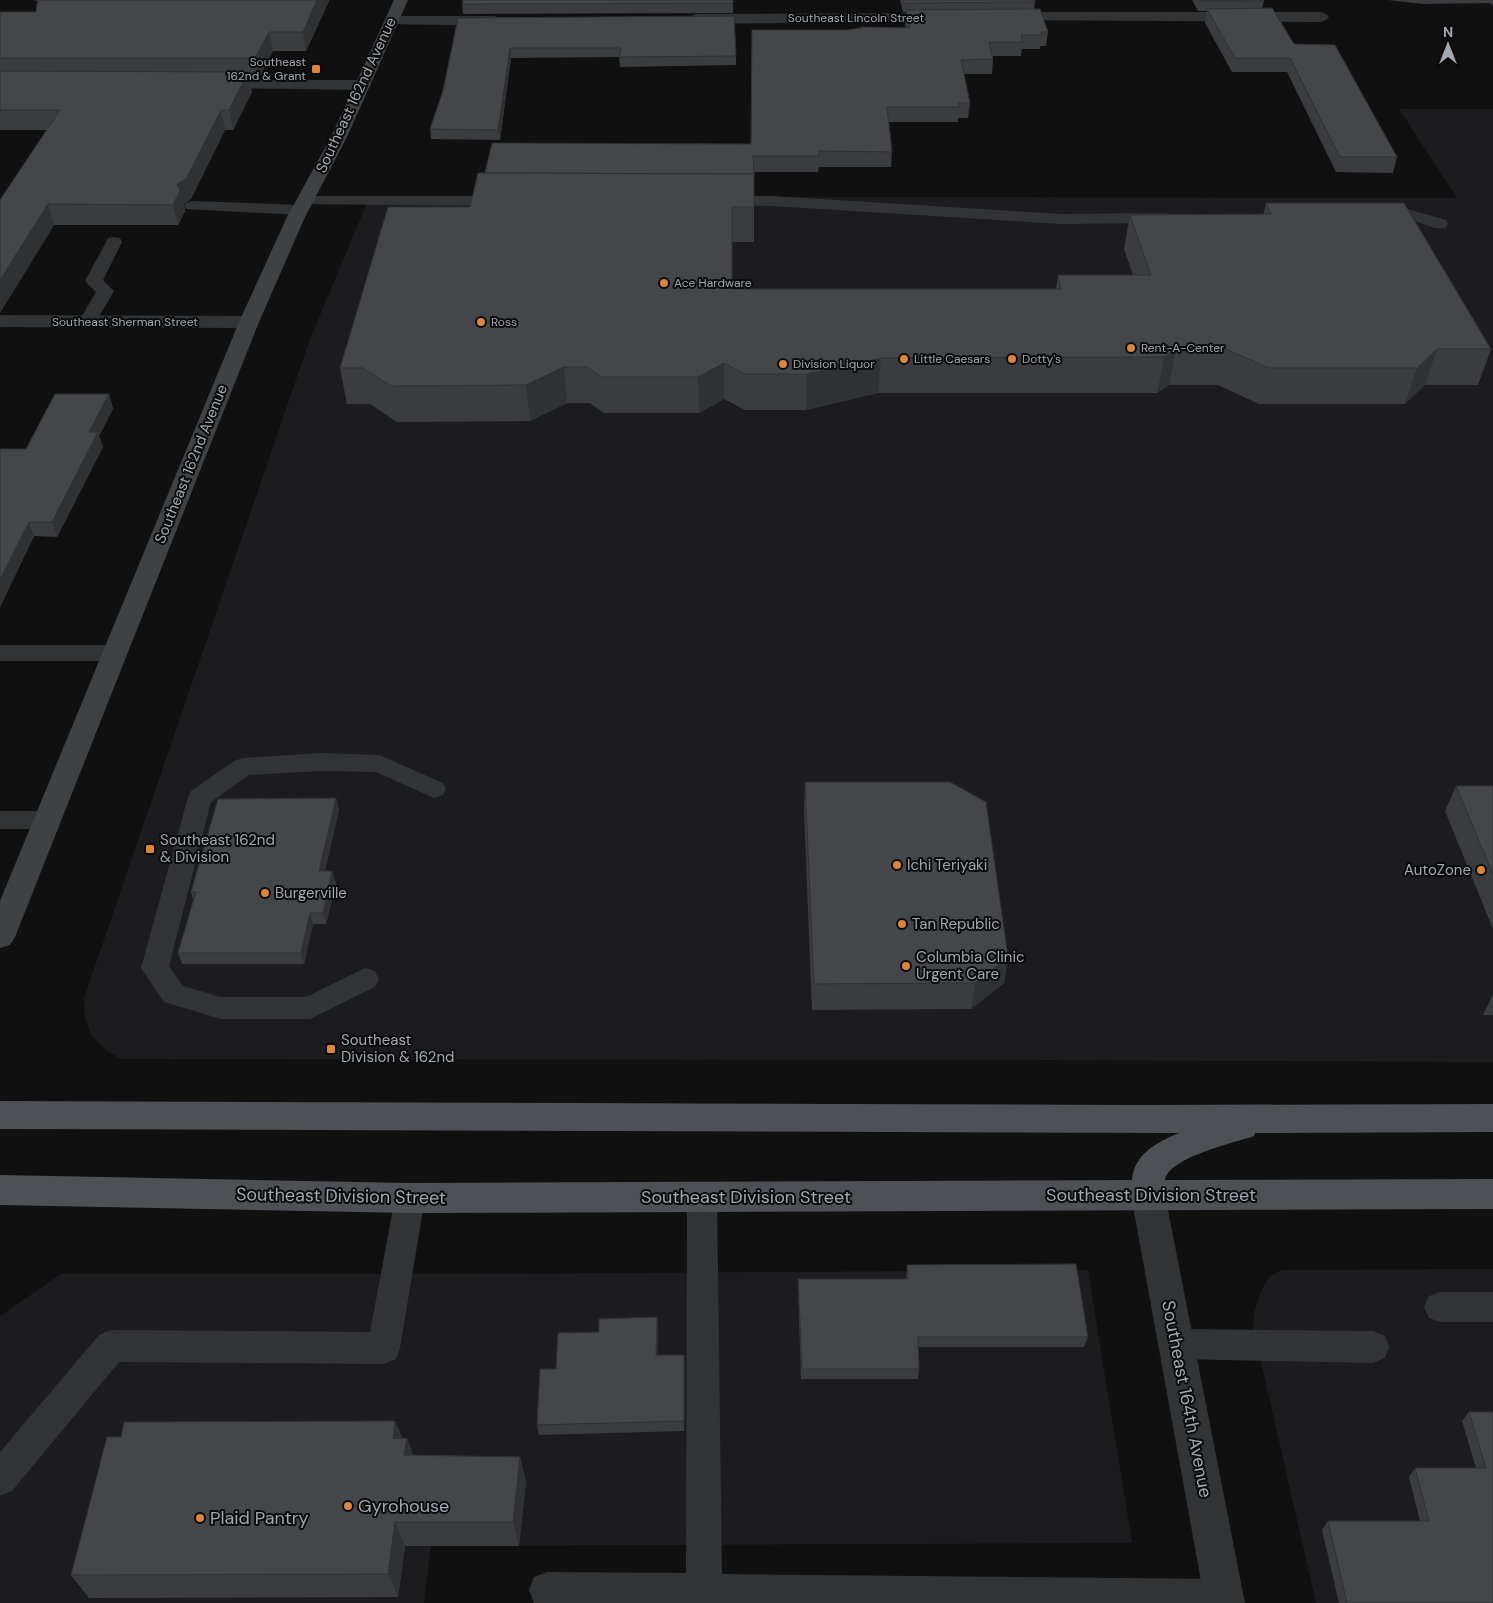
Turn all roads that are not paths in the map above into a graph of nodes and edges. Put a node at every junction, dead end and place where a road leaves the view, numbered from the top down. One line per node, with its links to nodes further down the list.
1 (401, 0): 7 (main road, Southeast 162nd Avenue)
2 (996, 17): 3 (street)
3 (1321, 17)
4 (956, 18): 5 (street, Southeast Lincoln Street)
5 (680, 19)
6 (506, 20): 7 (street)
7 (392, 21): 9 (main road, Southeast 162nd Avenue)
8 (194, 85): 9 (street)
9 (363, 85): 13 (main road, Southeast 162nd Avenue)
10 (524, 201): 13 (lane)
11 (703, 201): 15 (lane)
12 (192, 206): 13 (lane)
13 (302, 206): 20 (main road, Southeast 162nd Avenue)
14 (1368, 215): 16 (lane)
15 (1180, 217)
16 (1440, 224)
17 (114, 242): 19 (lane)
18 (0, 321): 19 (street, Southeast Sherman Street)
19 (88, 321): 20 (street, Southeast Sherman Street)
20 (249, 322): 22 (main road, Southeast 162nd Avenue)
21 (0, 653): 22 (street)
22 (114, 653): 25 (main road, Southeast 162nd Avenue)
23 (434, 788): 27 (lane)
24 (0, 820): 25 (lane)
25 (47, 820): 26 (main road, Southeast 162nd Avenue)
26 (0, 937)
27 (365, 979)
28 (0, 1115): 29 (main road)
29 (1264, 1118): 30 (main road); 33 (main road)
30 (1493, 1118)
31 (0, 1190): 35 (main road, Southeast Division Street)
32 (1493, 1194): 33 (main road, Southeast Division Street)
33 (1148, 1195): 34 (main road, Southeast Division Street); 38 (street, Southeast 164th Avenue)
34 (702, 1197): 35 (main road, Southeast Division Street); 42 (lane)
35 (410, 1198): 40 (lane)
36 (1440, 1307): 37 (lane)
37 (1493, 1307)
38 (1176, 1344): 39 (lane); 43 (street, Southeast 164th Avenue)
39 (1373, 1347)
40 (0, 1479)
41 (547, 1590): 42 (lane)
42 (704, 1592): 43 (lane)
43 (1225, 1600)

